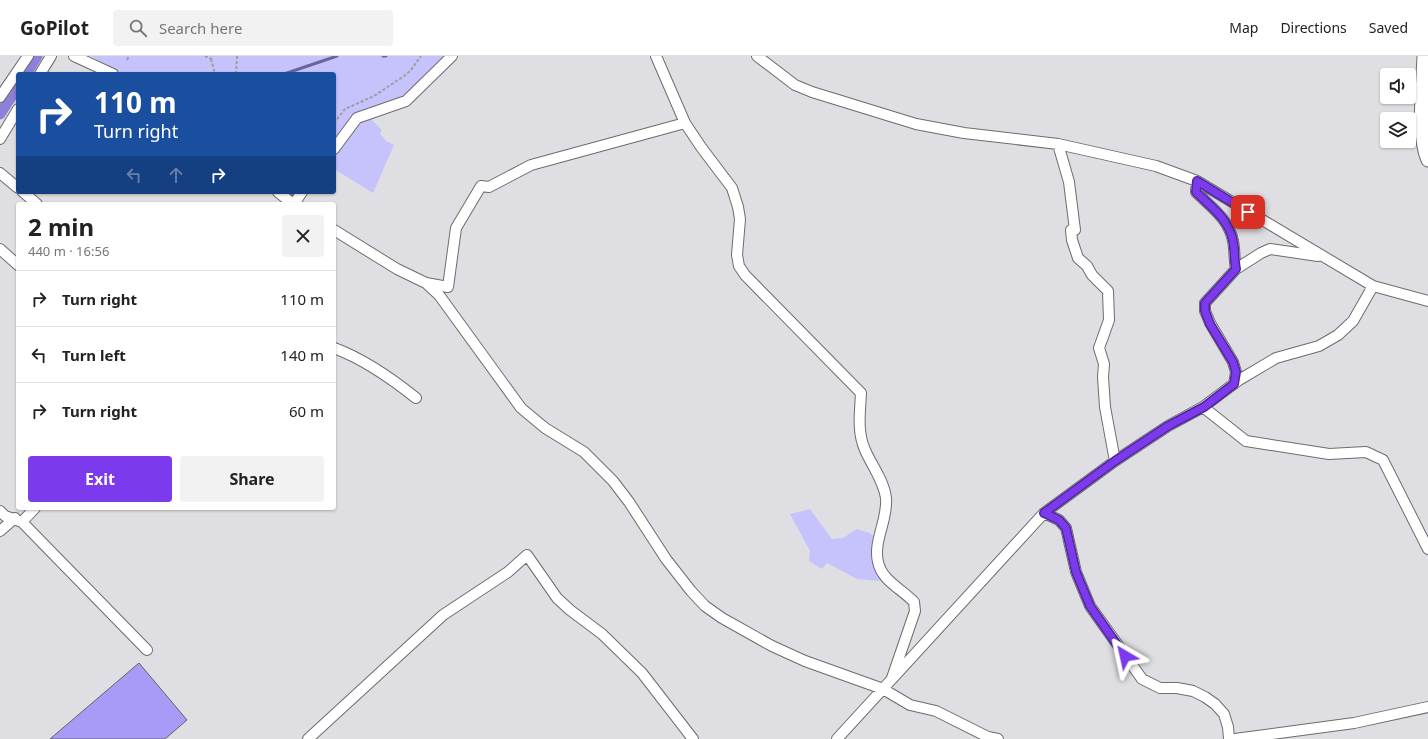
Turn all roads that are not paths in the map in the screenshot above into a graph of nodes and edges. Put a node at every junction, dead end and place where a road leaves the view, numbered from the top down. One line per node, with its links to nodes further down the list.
1 (28, 56): 8 (street)
2 (51, 56): 9 (street)
3 (74, 56): 10 (street)
4 (452, 56): 17 (street)
5 (656, 56): 14 (street)
6 (757, 56): 16 (street)
7 (1424, 56): 18 (street)
8 (17, 72)
9 (41, 72)
10 (109, 72)
11 (16, 74): 12 (street)
12 (0, 97)
13 (16, 113): 15 (street)
14 (685, 123): 31 (street); 46 (street)
15 (0, 139)
16 (1058, 144): 20 (street); 38 (street)
17 (336, 146)
18 (1426, 155)
19 (0, 173): 21 (street)
20 (1197, 181): 28 (street); 30 (street)
21 (16, 186)
22 (25, 194): 24 (street)
23 (280, 194): 25 (street)
24 (35, 202)
25 (290, 202)
26 (336, 231): 31 (street)
27 (0, 249): 29 (street)
28 (1323, 256): 30 (street); 32 (street)
29 (16, 263)
30 (1236, 269): 35 (street)
31 (426, 283): 47 (street)
32 (1373, 286): 33 (street); 35 (street)
33 (1428, 301)
34 (336, 349): 36 (street)
35 (1234, 384): 37 (street)
36 (416, 398)
37 (1204, 407): 38 (street); 44 (street)
38 (1115, 461): 41 (street)
39 (32, 510): 42 (street)
40 (0, 511): 42 (street)
41 (1044, 513): 46 (street); 53 (street)
42 (19, 520): 43 (street); 45 (street)
43 (0, 531)
44 (1428, 549)
45 (147, 650)
46 (892, 678): 47 (street)
47 (883, 688): 51 (street); 52 (street)
48 (1428, 707): 54 (street)
49 (308, 739): 50 (street)
50 (693, 739)
51 (837, 739)
52 (998, 739)
53 (1229, 739)
54 (1235, 739)

